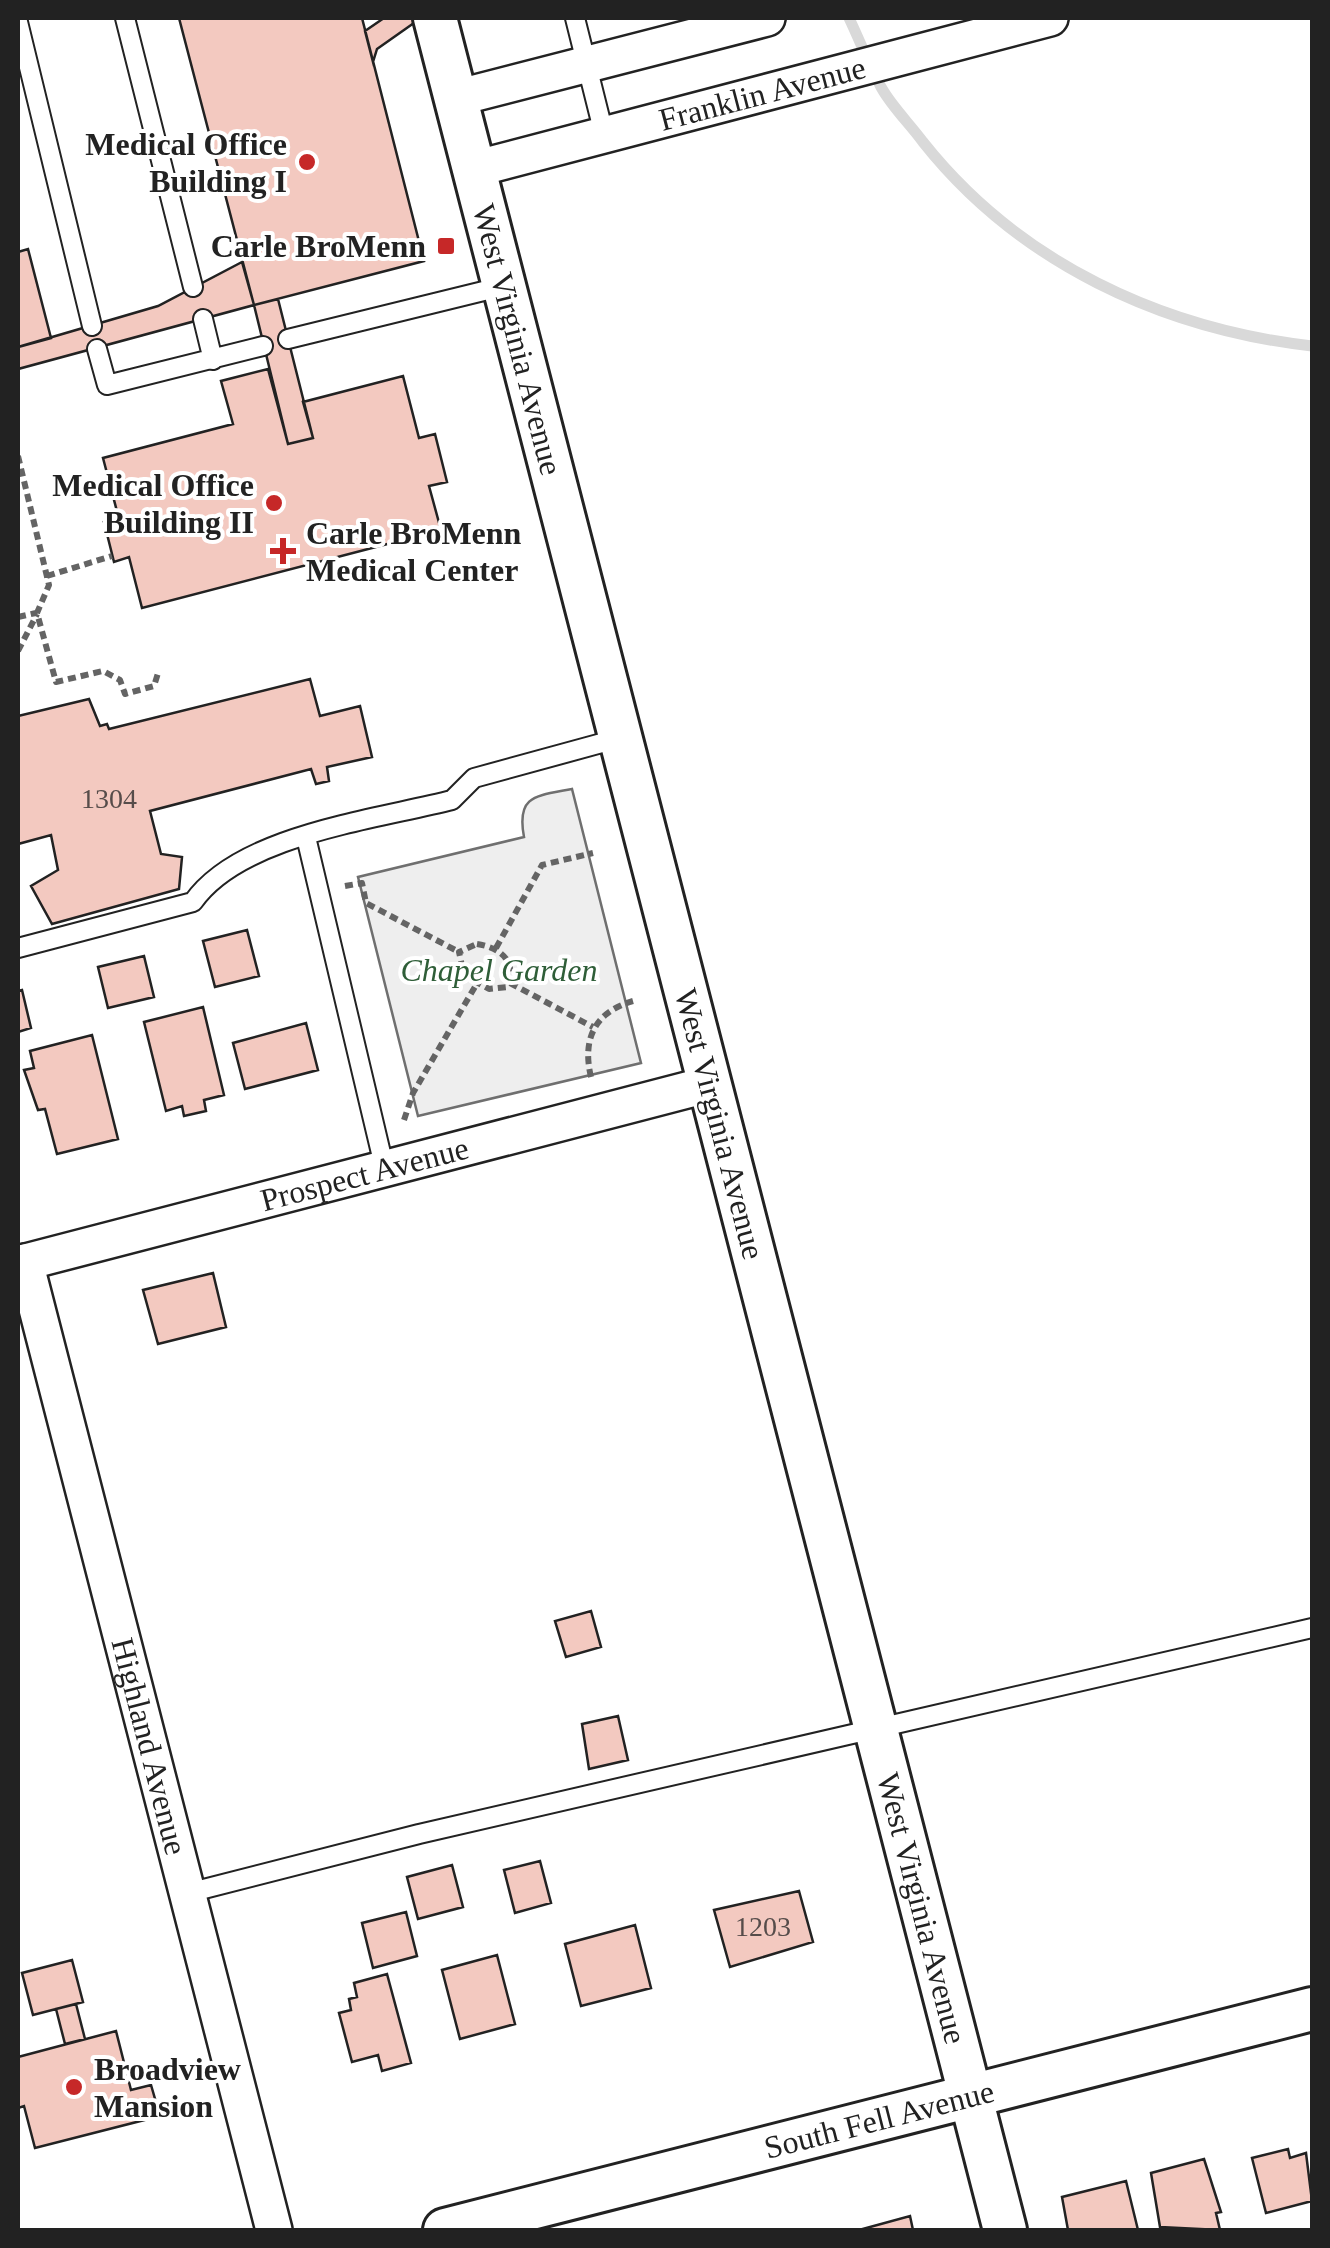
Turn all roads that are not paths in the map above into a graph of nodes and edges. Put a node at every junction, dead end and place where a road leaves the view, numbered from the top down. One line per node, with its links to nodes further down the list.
1 (125, 18): 12 (lane)
2 (435, 18): 8 (street, West Virginia Avenue)
3 (575, 18): 7 (lane)
4 (767, 18): 7 (street)
5 (1050, 18): 9 (street, Franklin Avenue)
6 (18, 22): 14 (lane)
7 (586, 64): 8 (street); 9 (lane)
8 (456, 98): 10 (street, West Virginia Avenue)
9 (604, 134): 10 (street, Franklin Avenue)
10 (474, 169): 11 (street, West Virginia Avenue)
11 (504, 286): 15 (lane); 19 (street, West Virginia Avenue)
12 (193, 288)
13 (202, 319): 18 (lane)
14 (92, 326)
15 (288, 340)
16 (263, 346): 18 (lane)
17 (97, 348): 18 (lane)
18 (212, 360)
19 (620, 738): 20 (lane); 22 (street, West Virginia Avenue)
20 (306, 837): 21 (lane); 23 (lane)
21 (18, 948)
22 (710, 1084): 23 (street, Prospect Avenue); 26 (street, West Virginia Avenue)
23 (385, 1170): 24 (street, Prospect Avenue)
24 (21, 1263): 27 (street, Highland Avenue)
25 (1312, 1628): 26 (lane)
26 (877, 1732): 27 (lane); 29 (street, West Virginia Avenue)
27 (188, 1893): 30 (street, Highland Avenue)
28 (1312, 2009): 29 (street, South Fell Avenue)
29 (971, 2098): 31 (street, South Fell Avenue); 32 (street, West Virginia Avenue)
30 (274, 2230)
31 (445, 2230)
32 (1005, 2230)

